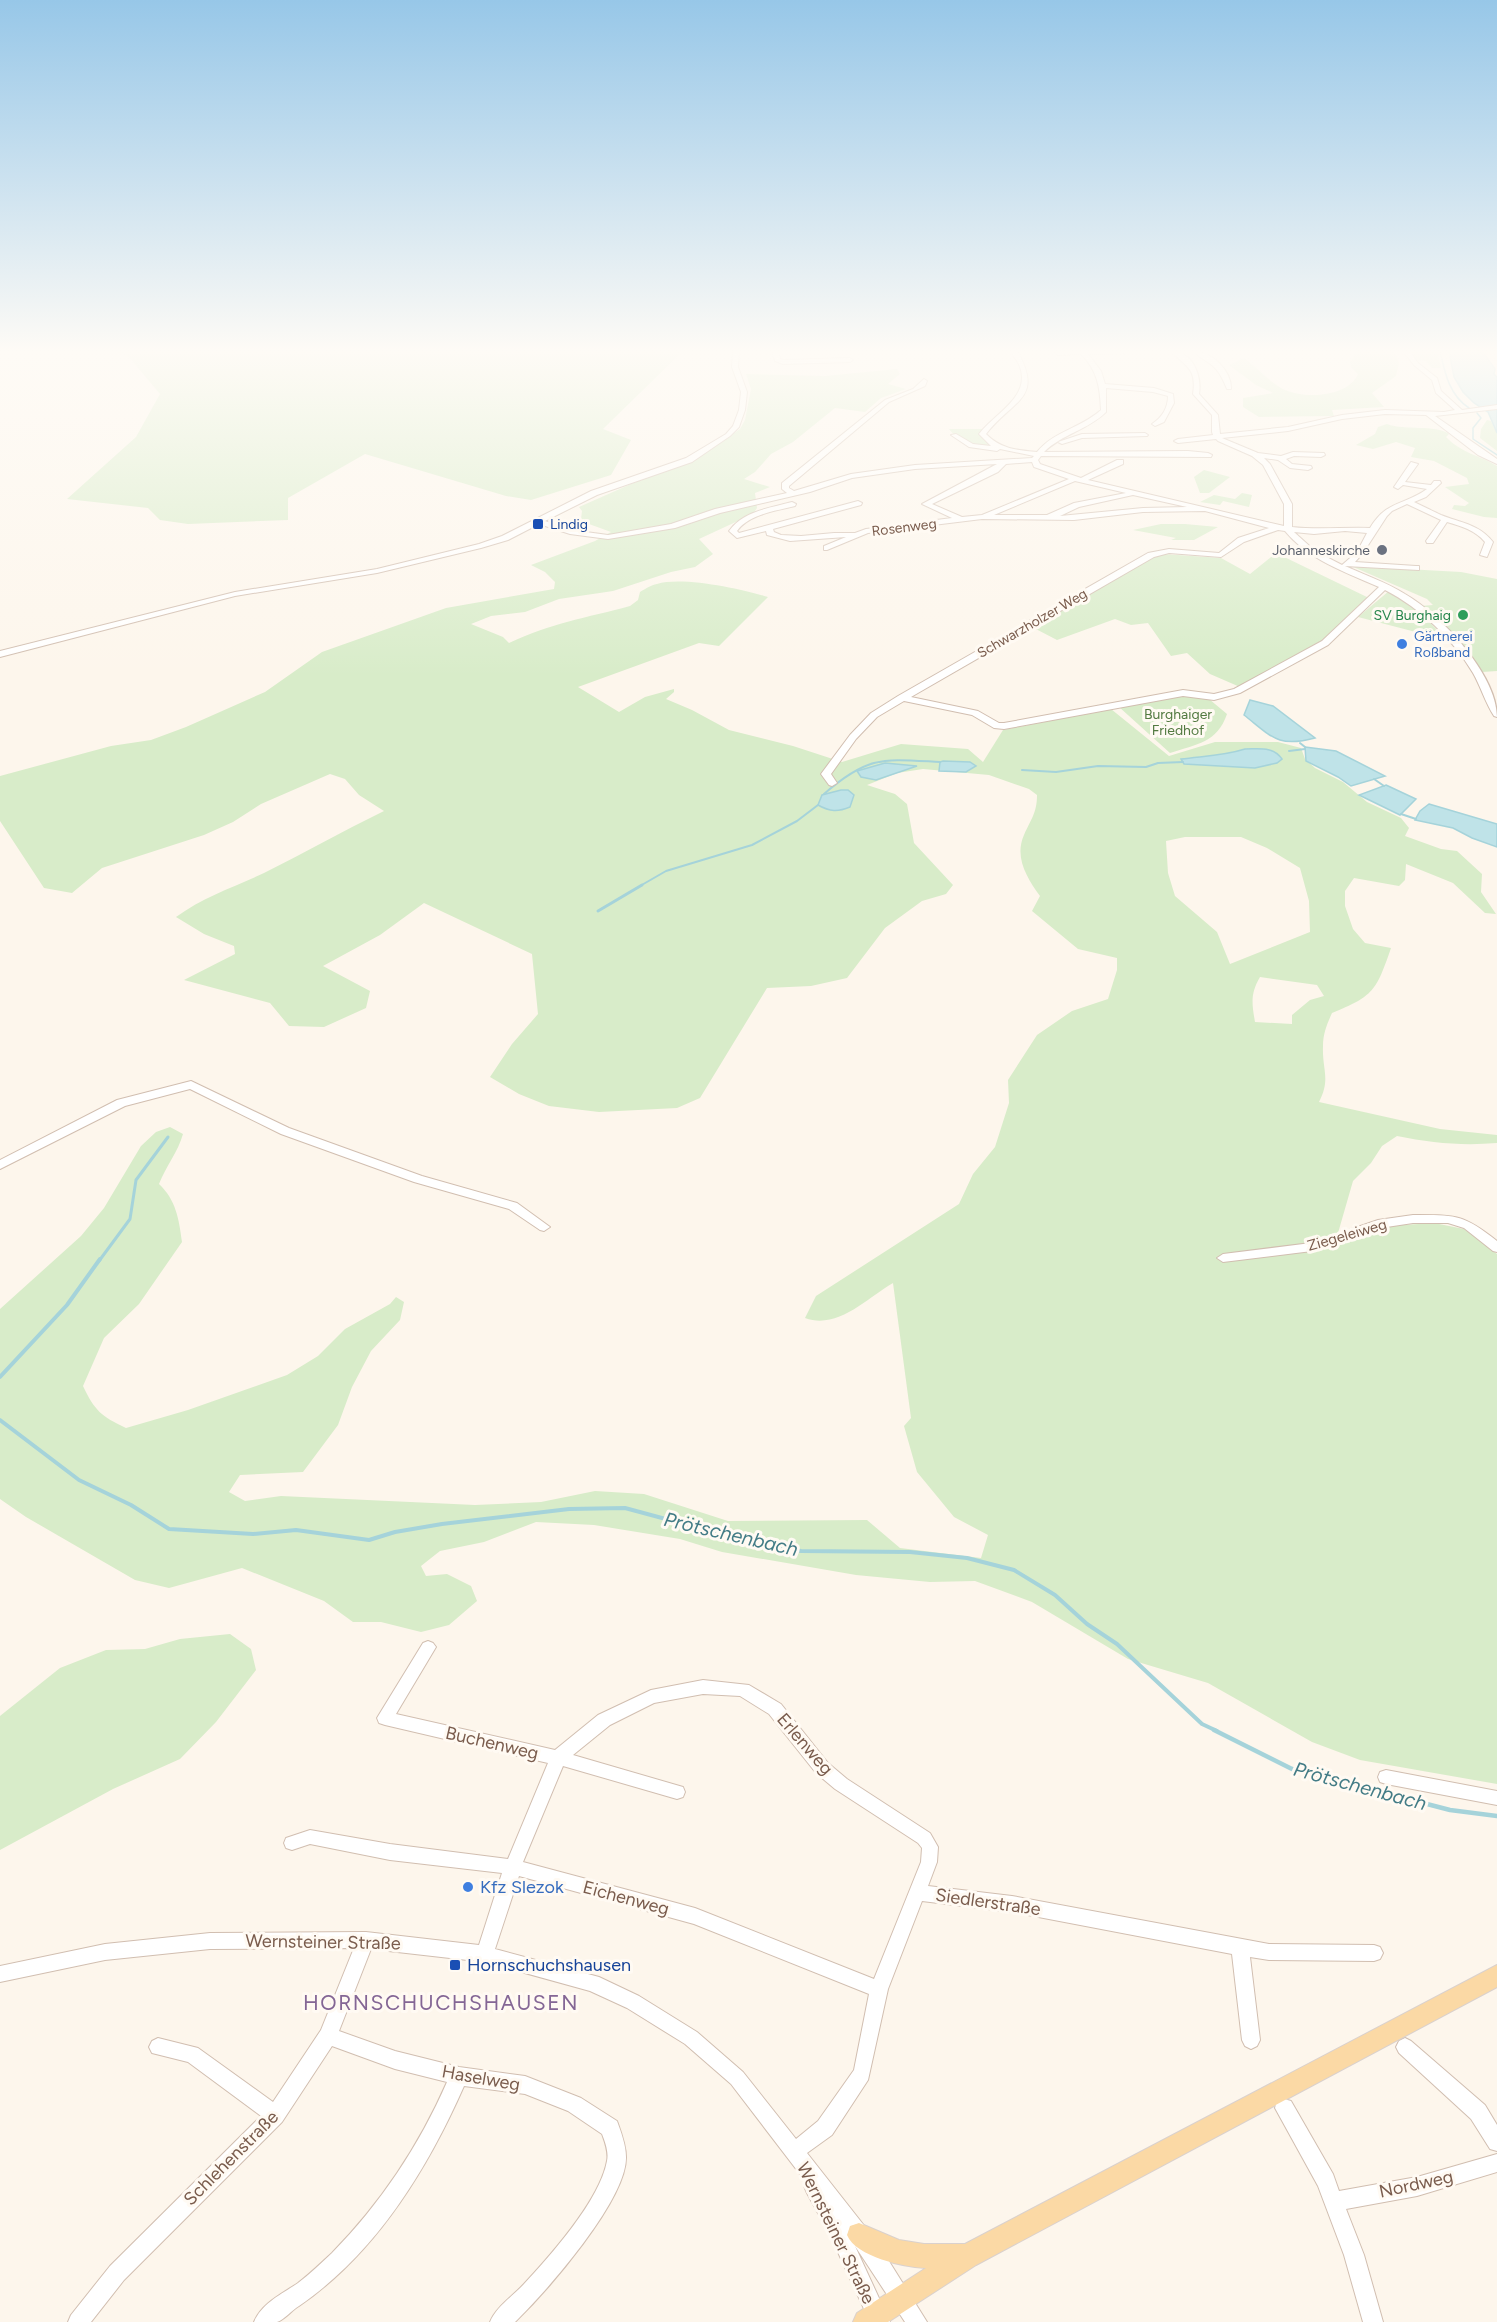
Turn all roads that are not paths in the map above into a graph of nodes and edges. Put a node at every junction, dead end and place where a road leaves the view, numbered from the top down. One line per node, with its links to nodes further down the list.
1 (690, 459): 22 (street)
2 (816, 459): 12 (street)
3 (1025, 459): 7 (street)
4 (1036, 459): 11 (street)
5 (1261, 459): 25 (street)
6 (1282, 459): 10 (street)
7 (1004, 462): 12 (street); 21 (street)
8 (1120, 462): 11 (street)
9 (1414, 464): 15 (street)
10 (1308, 468)
11 (1078, 480): 13 (street); 18 (street)
12 (793, 493): 22 (street)
13 (1134, 494): 17 (street); 19 (street)
14 (858, 503): 23 (street)
15 (1410, 503): 20 (street); 26 (street)
16 (792, 504): 23 (street)
17 (1205, 509): 19 (street, Rosenweg); 24 (street)
18 (982, 517): 19 (street, Rosenweg); 21 (street, Rosenweg)
19 (1047, 518)
20 (1445, 519): 28 (street); 30 (street)
21 (963, 520): 27 (street, Rosenweg)
22 (538, 521): 35 (street)
23 (769, 528): 27 (street, Rosenweg)
24 (1277, 528): 25 (street); 36 (street, Schwarzholzer Weg)
25 (1288, 530): 26 (street); 31 (street)
26 (1374, 531): 32 (street)
27 (855, 535): 29 (street, Rosenweg)
28 (1430, 541)
29 (827, 548)
30 (1484, 555)
31 (1335, 564): 32 (street); 34 (street)
32 (1348, 564): 33 (street)
33 (1416, 568)
34 (1383, 586): 36 (street); 37 (street)
35 (0, 654)
36 (901, 698): 38 (street, Schwarzholzer Weg)
37 (1497, 714)
38 (832, 783)
39 (0, 1165): 40 (street)
40 (544, 1227)
41 (1497, 1248): 42 (street, Ziegeleiweg)
42 (1223, 1258)
43 (428, 1647): 44 (street, Buchenweg)
44 (558, 1758): 46 (street, Buchenweg); 49 (street, Erlenweg); 50 (street, Erlenweg)
45 (1386, 1777): 47 (street)
46 (677, 1792)
47 (1497, 1798)
48 (292, 1843): 49 (street, Eichenweg)
49 (513, 1867): 54 (street, Erlenweg); 57 (street, Eichenweg)
50 (919, 1893): 52 (street, Siedlerstraße); 57 (street, Siedlerstraße)
51 (366, 1940): 54 (street, Wernsteiner Straße); 55 (street, Wernsteiner Straße); 58 (street, Schlehenstraße)
52 (1240, 1947): 53 (street, Siedlerstraße); 59 (street)
53 (1374, 1953)
54 (485, 1954): 66 (street, Wernsteiner Straße)
55 (0, 1974)
56 (1497, 1975): 70 (main road)
57 (879, 1989): 66 (street, Siedlerstraße)
58 (328, 2036): 62 (street, Haselweg); 64 (street, Schlehenstraße)
59 (1251, 2040)
60 (158, 2047): 64 (street)
61 (1406, 2047): 65 (street)
62 (459, 2076): 74 (street); 75 (street, Haselweg)
63 (1284, 2108): 68 (street)
64 (275, 2115): 73 (street, Schlehenstraße)
65 (1497, 2142)
66 (795, 2151): 69 (street, Wernsteiner Straße); 72 (street, Wernsteiner Straße)
67 (1497, 2163): 68 (street, Nordweg)
68 (1334, 2201): 77 (street)
69 (859, 2235): 70 (main road); 71 (street, Wernsteiner Straße)
70 (967, 2256): 71 (main road)
71 (902, 2299): 72 (main road); 76 (street, Wernsteiner Straße)
72 (874, 2320)
73 (78, 2322)
74 (264, 2322)
75 (500, 2322)
76 (916, 2322)
77 (1373, 2322)

